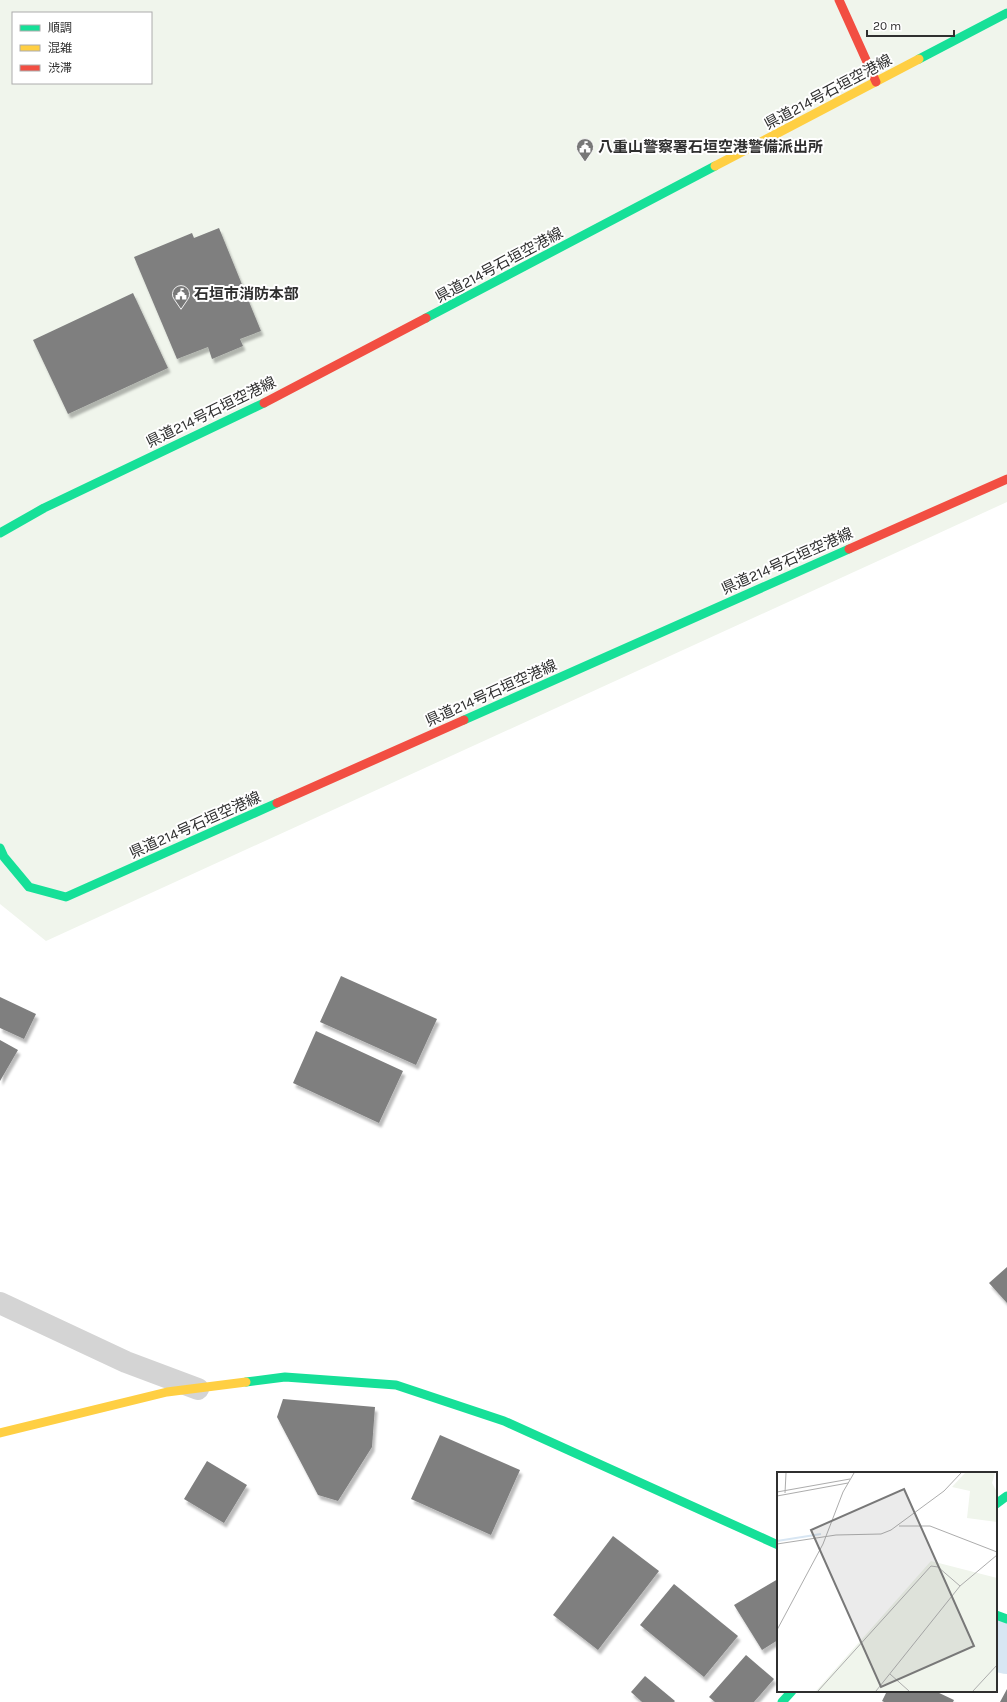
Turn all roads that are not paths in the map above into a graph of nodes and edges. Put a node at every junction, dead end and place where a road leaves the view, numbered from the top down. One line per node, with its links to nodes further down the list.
1 (839, 0): 3 (main road)
2 (1007, 13): 3 (main road, 県道214号石垣空港線)
3 (876, 82): 5 (main road, 県道214号石垣空港線)
4 (1007, 479): 6 (main road, 県道214号石垣空港線)
5 (0, 533)
6 (0, 848)
7 (0, 1303): 8 (street)
8 (198, 1389): 9 (main road); 12 (main road)
9 (0, 1433)
10 (1007, 1496): 11 (main road)
11 (997, 1503)
12 (777, 1545)
13 (997, 1615): 14 (main road)
14 (1007, 1619)
15 (791, 1692): 16 (main road)
16 (782, 1702)

